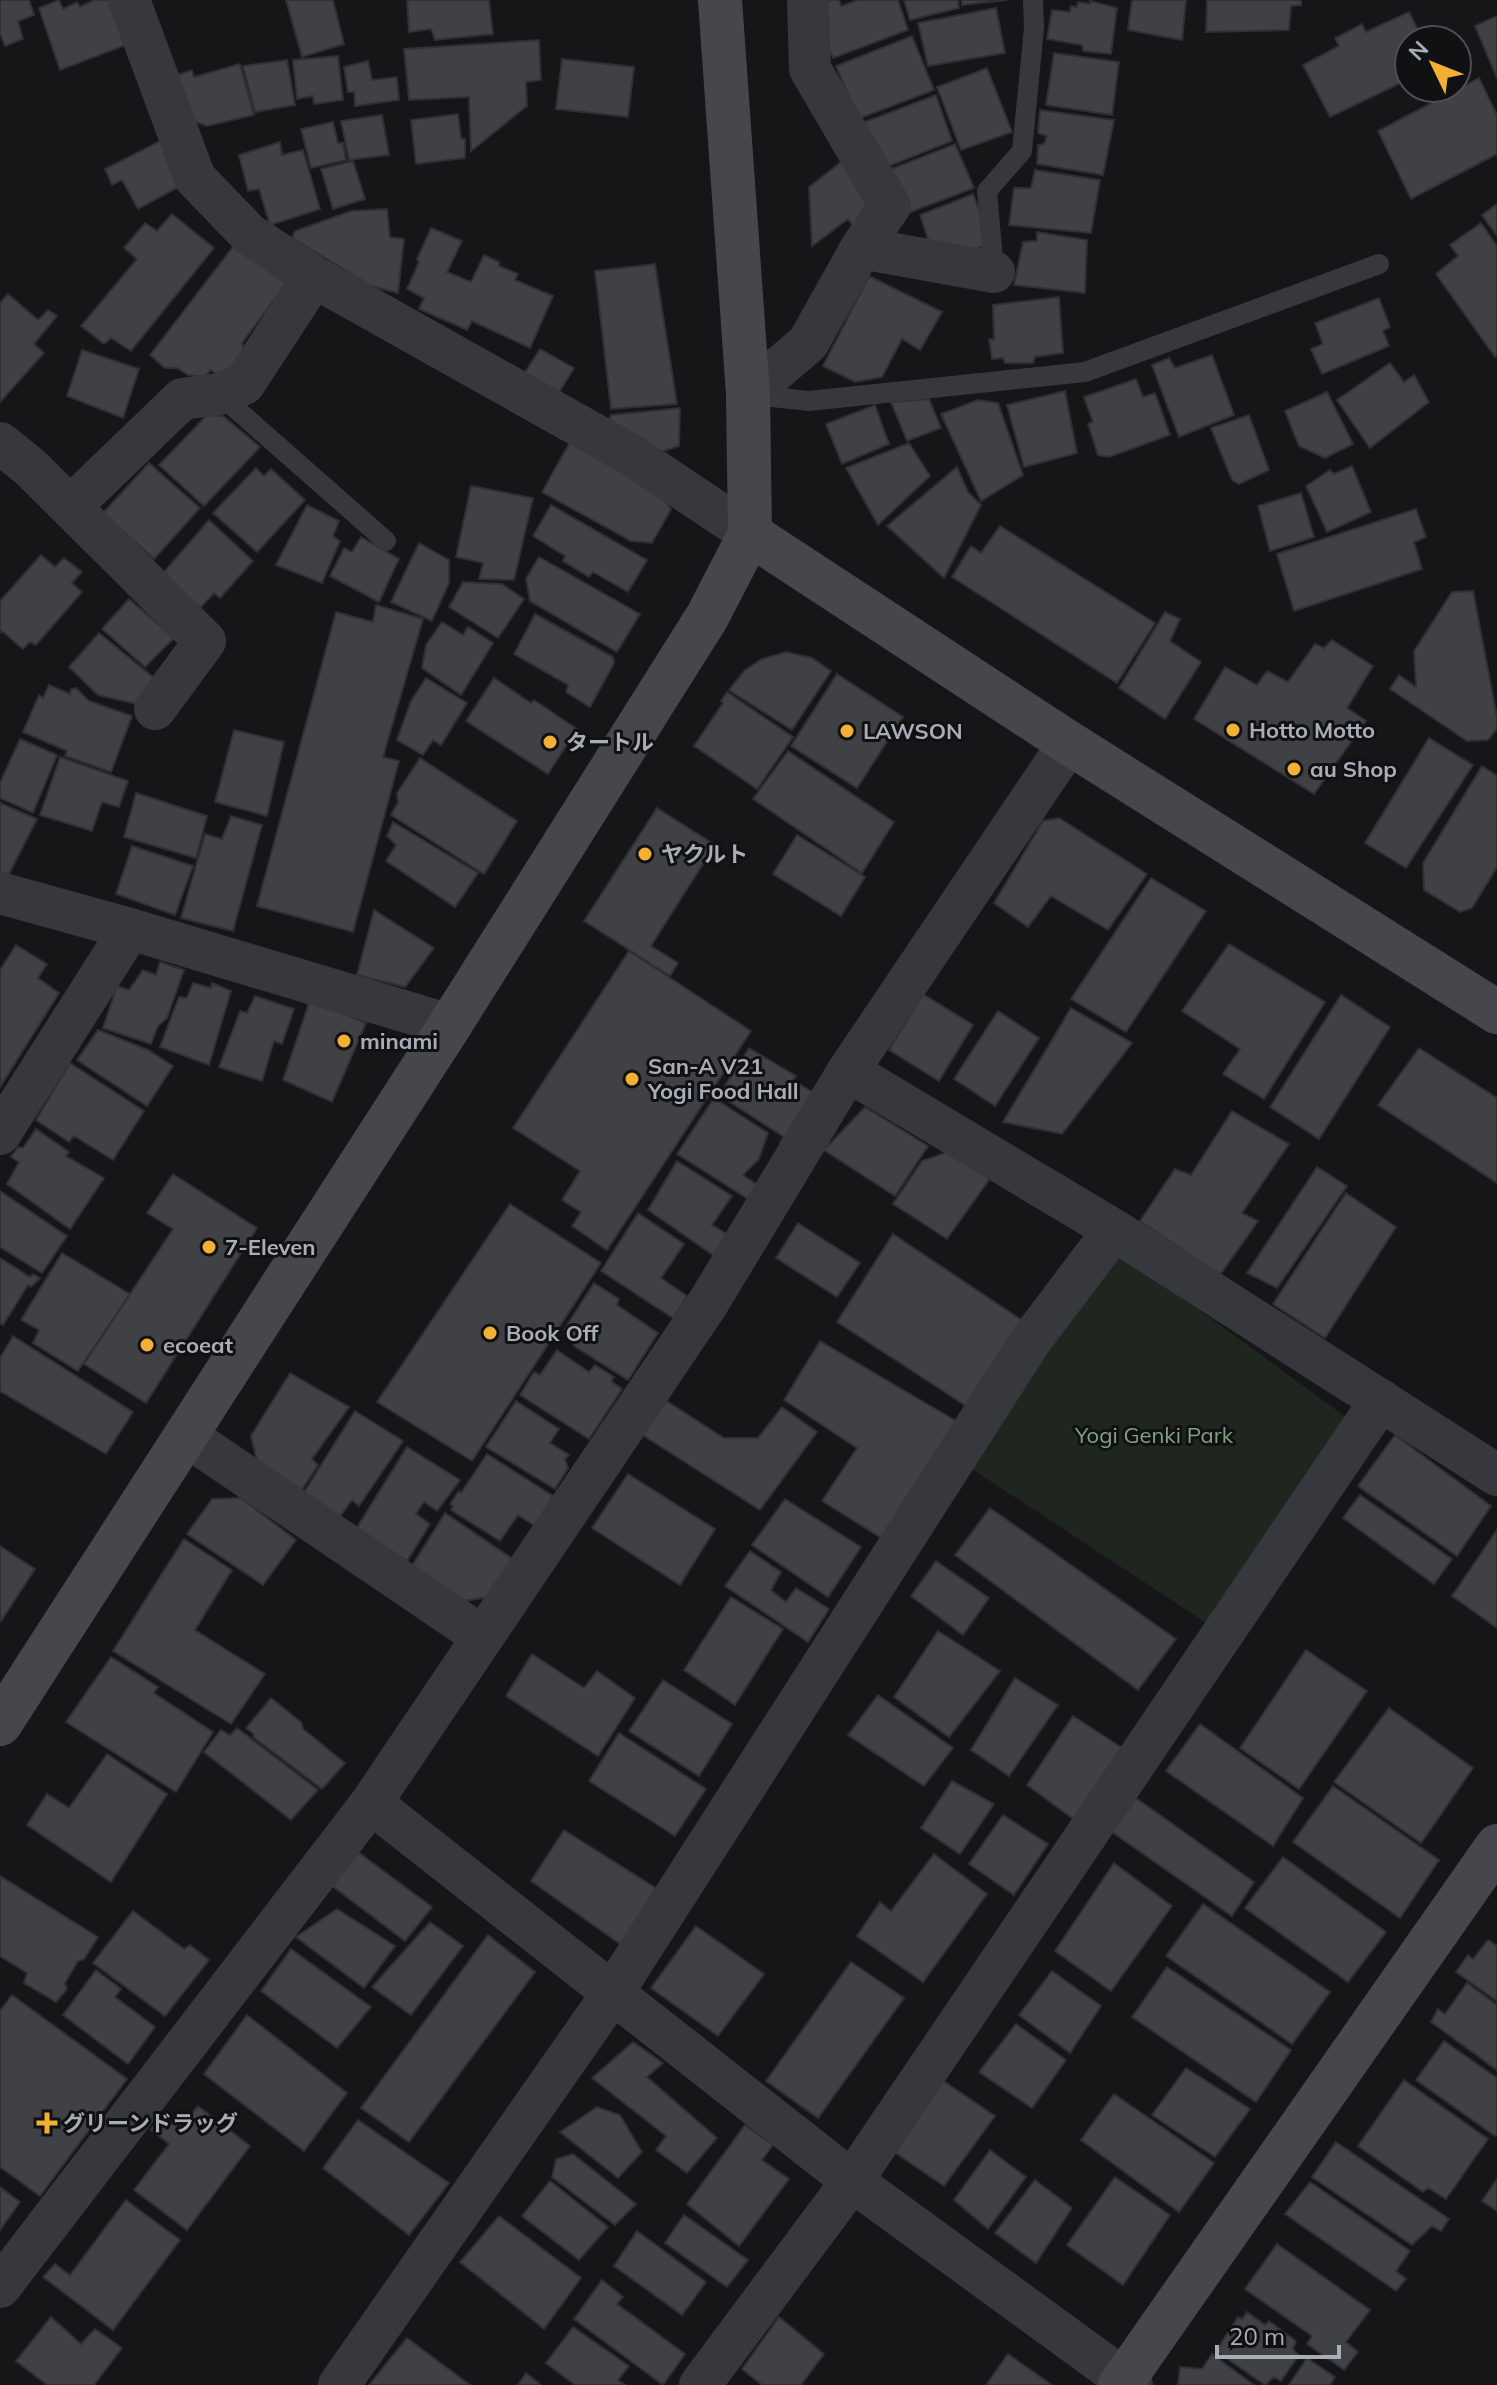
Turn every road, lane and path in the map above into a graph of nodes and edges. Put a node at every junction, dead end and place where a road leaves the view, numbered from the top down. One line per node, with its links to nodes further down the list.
1 (129, 0): 8 (street)
2 (720, 0): 10 (street)
3 (808, 0): 5 (street)
4 (1033, 0): 7 (lane)
5 (861, 248): 7 (street); 10 (street)
6 (1379, 264): 10 (lane)
7 (994, 272)
8 (314, 277): 9 (street); 13 (street)
9 (219, 394): 12 (street); 14 (lane)
10 (748, 394): 13 (street)
11 (0, 443): 12 (street)
12 (70, 507): 15 (street)
13 (750, 534): 16 (street); 20 (street)
14 (386, 541)
15 (155, 709)
16 (1069, 743): 19 (street); 21 (street)
17 (0, 893): 18 (street)
18 (130, 929): 20 (street); 22 (street)
19 (1496, 1011)
20 (450, 1025): 25 (street)
21 (848, 1071): 23 (street); 27 (street)
22 (0, 1134)
23 (1114, 1230): 24 (street); 31 (street)
24 (1381, 1400): 26 (street); 32 (street)
25 (185, 1435): 27 (street); 28 (street)
26 (1497, 1475)
27 (483, 1637): 29 (street)
28 (0, 1724)
29 (371, 1803): 31 (street); 33 (street)
30 (1497, 1846): 34 (street)
31 (612, 1994): 32 (street); 35 (street)
32 (852, 2181): 34 (street); 36 (street)
33 (0, 2287)
34 (1126, 2383)
35 (339, 2385)
36 (700, 2385)

